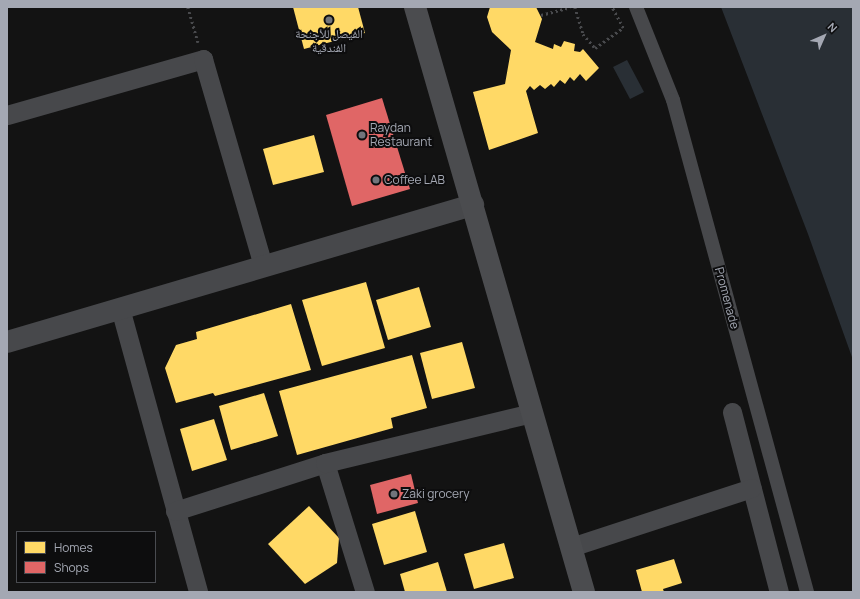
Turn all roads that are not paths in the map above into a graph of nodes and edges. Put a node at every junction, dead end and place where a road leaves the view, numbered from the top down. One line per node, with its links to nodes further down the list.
1 (415, 7): 4 (main road)
2 (636, 7): 18 (street, Promenade)
3 (7, 115): 5 (street)
4 (473, 205): 5 (street); 9 (main road)
5 (263, 266): 6 (street)
6 (120, 308): 7 (street); 12 (street)
7 (7, 342)
8 (732, 412): 11 (street)
9 (532, 413): 10 (street); 13 (main road)
10 (325, 463): 12 (street); 15 (street)
11 (752, 488): 13 (street); 17 (street)
12 (175, 511): 14 (street)
13 (571, 547): 16 (main road)
14 (198, 592)
15 (365, 592)
16 (584, 592)
17 (779, 592)
18 (808, 592)

